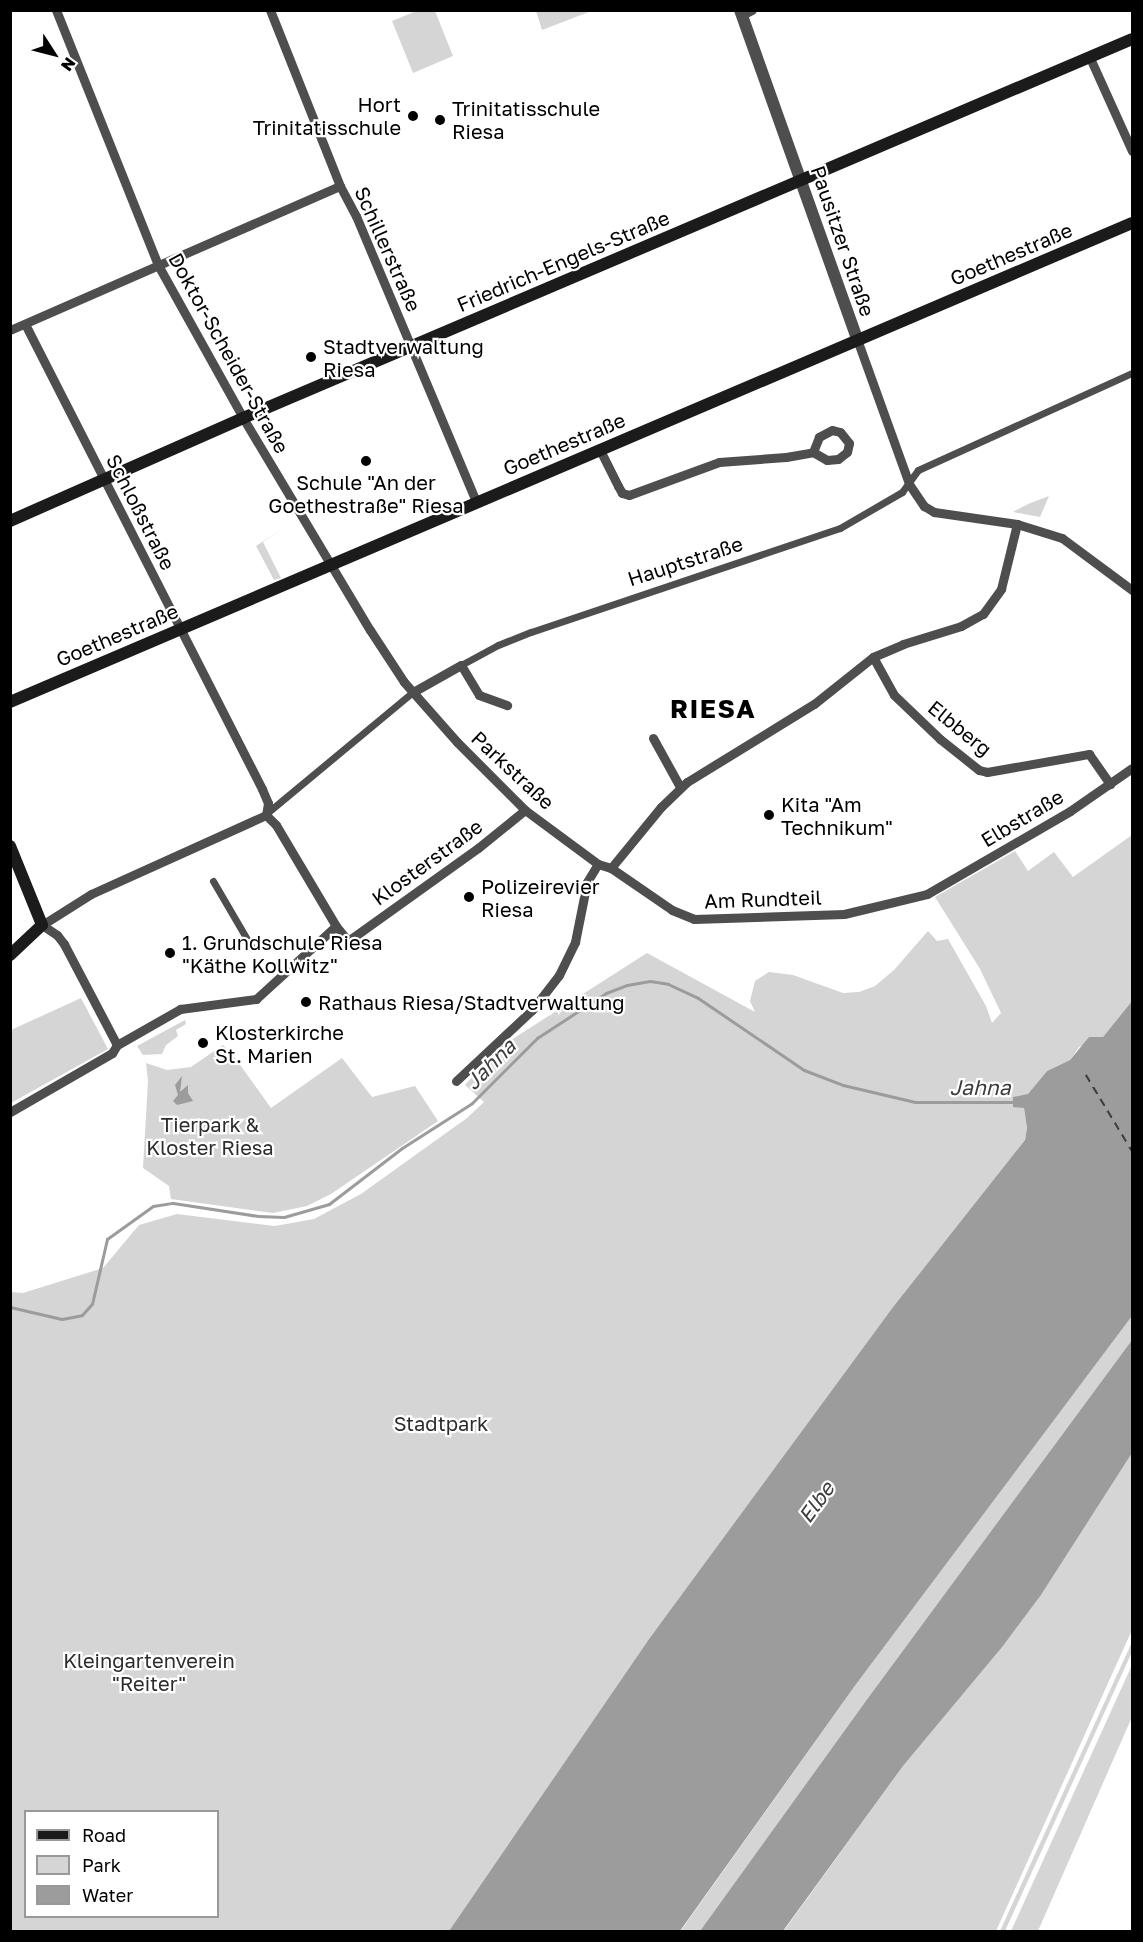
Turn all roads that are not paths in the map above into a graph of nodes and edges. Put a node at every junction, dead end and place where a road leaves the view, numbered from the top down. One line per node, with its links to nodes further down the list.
1 (56, 10): 10 (street, Doktor-Scheider-Straße)
2 (270, 10): 8 (street, Schillerstraße)
3 (745, 12): 7 (street, Pausitzer Straße)
4 (1132, 39): 5 (main road, Friedrich-Engels-Straße)
5 (1090, 57): 6 (street); 7 (main road, Friedrich-Engels-Straße)
6 (1132, 151)
7 (801, 180): 13 (street, Pausitzer Straße); 14 (main road, Friedrich-Engels-Straße)
8 (340, 186): 10 (street); 14 (street, Schillerstraße)
9 (1132, 223): 13 (main road, Goethestraße)
10 (158, 265): 11 (street); 16 (street, Doktor-Scheider-Straße)
11 (25, 324): 12 (street); 19 (street, Schloßstraße)
12 (10, 330)
13 (858, 342): 17 (main road, Goethestraße); 20 (street, Pausitzer Straße)
14 (412, 347): 16 (main road, Friedrich-Engels-Straße); 21 (street, Schillerstraße)
15 (1132, 373): 20 (street, Hauptstraße)
16 (243, 418): 19 (main road, Friedrich-Engels-Straße); 24 (street, Doktor-Scheider-Straße)
17 (600, 450): 18 (street); 21 (main road, Goethestraße)
18 (813, 452)
19 (104, 480): 22 (main road, Friedrich-Engels-Straße); 26 (street, Schloßstraße)
20 (909, 484): 23 (street, Pausitzer Straße); 28 (street, Hauptstraße)
21 (476, 501): 24 (main road, Goethestraße)
22 (10, 521)
23 (1017, 524): 25 (street, Pausitzer Straße); 27 (street)
24 (332, 565): 26 (main road, Goethestraße); 29 (street, Doktor-Scheider-Straße)
25 (1132, 590)
26 (180, 629): 30 (main road, Goethestraße); 37 (street, Schloßstraße)
27 (873, 657): 34 (street, Elbberg); 35 (street)
28 (461, 665): 29 (street, Hauptstraße); 31 (street)
29 (413, 693): 36 (street, Parkstraße); 37 (street, Hauptstraße)
30 (10, 702)
31 (507, 705)
32 (652, 738): 35 (street)
33 (1132, 768): 34 (street, Elbstraße)
34 (1110, 784): 42 (street, Elbstraße)
35 (680, 787): 40 (street)
36 (525, 810): 39 (street, Parkstraße); 44 (street, Klosterstraße)
37 (266, 815): 43 (street); 44 (street)
38 (10, 846): 43 (main road)
39 (598, 864): 40 (street, Parkstraße); 48 (street)
40 (611, 868): 42 (street, Am Rundteil)
41 (213, 881): 45 (street)
42 (927, 894)
43 (42, 926): 46 (main road); 47 (street)
44 (336, 926): 47 (street)
45 (251, 946)
46 (10, 956)
47 (117, 1045): 49 (street)
48 (456, 1082)
49 (10, 1112)

